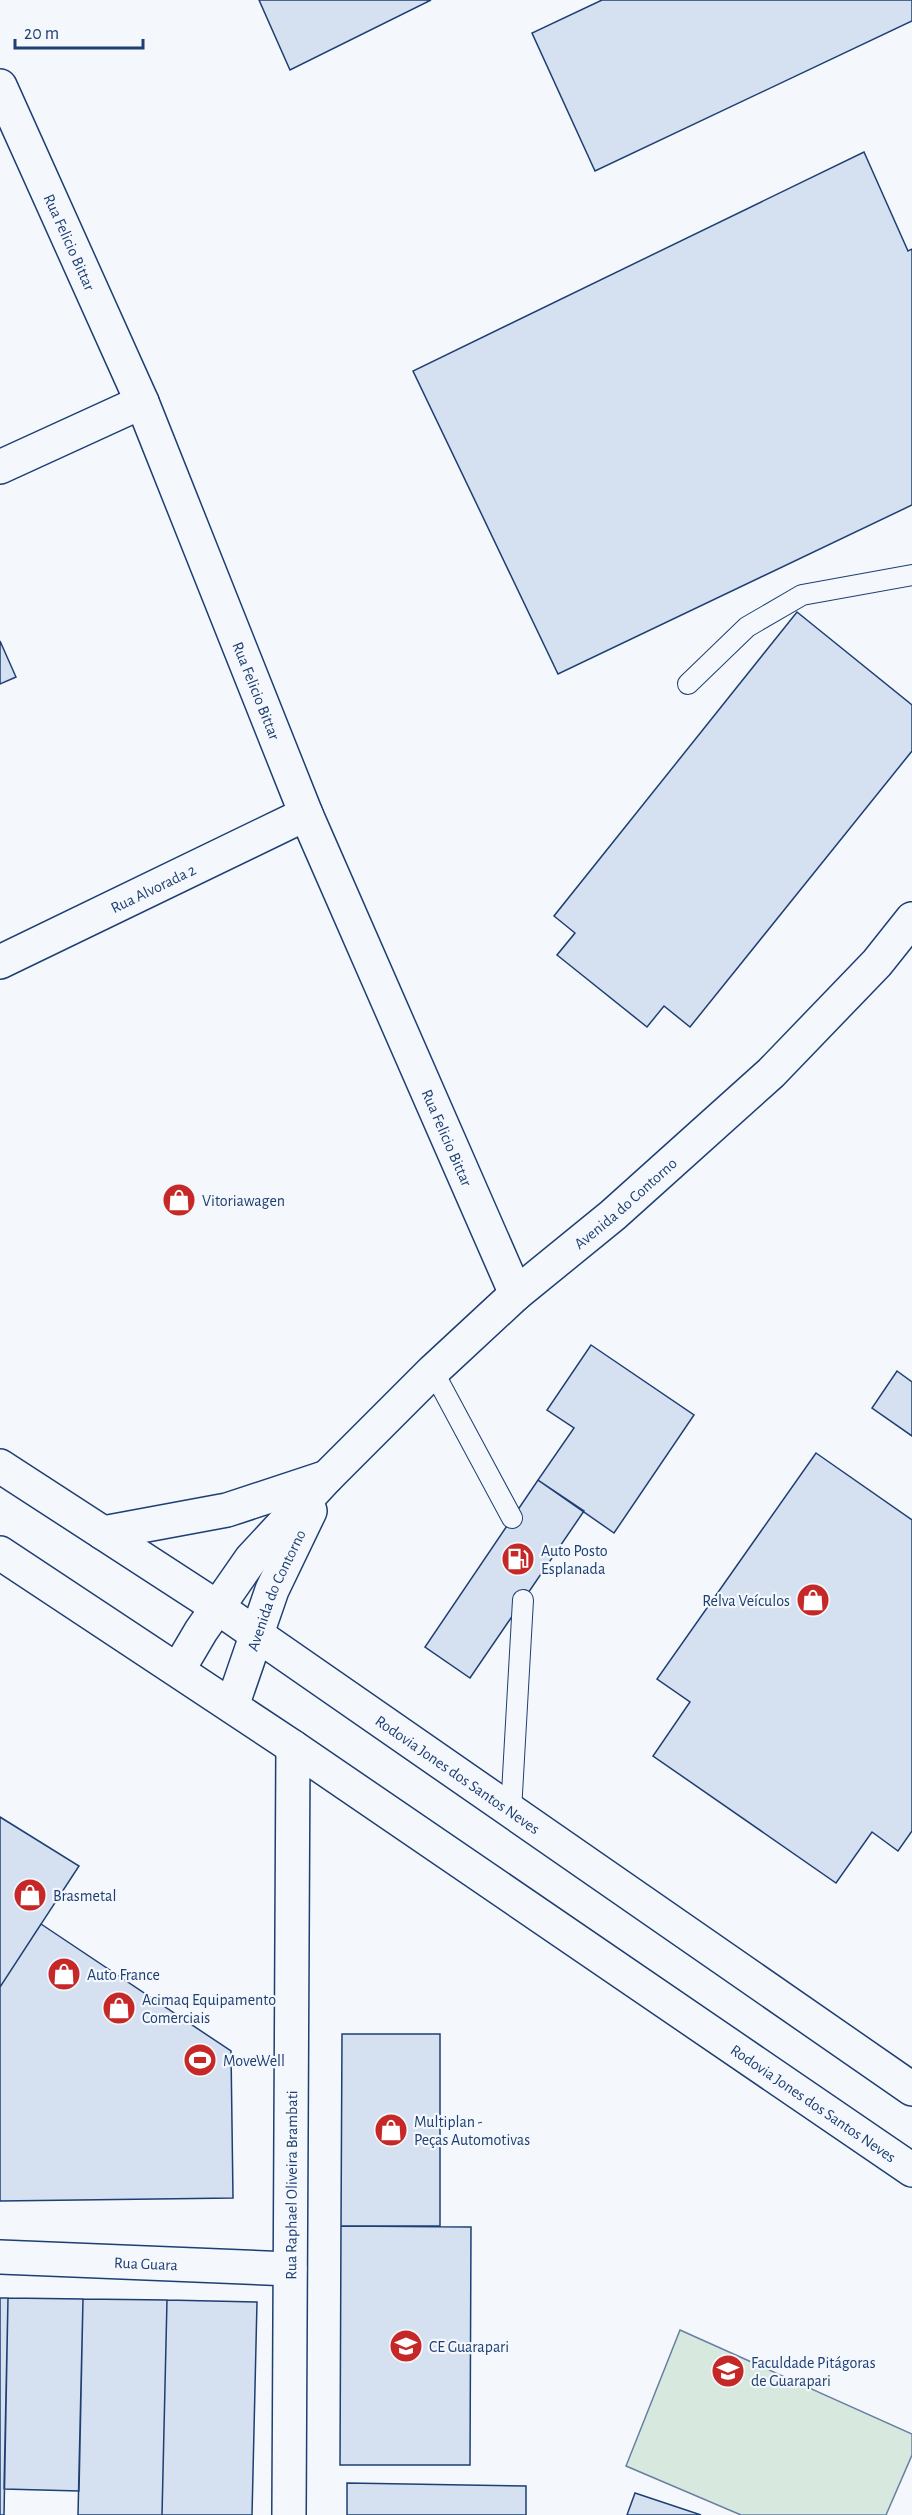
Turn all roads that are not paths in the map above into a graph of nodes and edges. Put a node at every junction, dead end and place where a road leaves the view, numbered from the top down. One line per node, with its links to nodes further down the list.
1 (0, 86): 2 (main road, Rua Felicio Bittar)
2 (142, 402): 3 (main road); 6 (main road, Rua Felicio Bittar)
3 (0, 467)
4 (912, 575): 5 (lane)
5 (688, 684)
6 (306, 813): 8 (main road, Rua Alvorada 2); 9 (main road, Rua Felicio Bittar)
7 (912, 919): 9 (main road, Avenida do Contorno)
8 (0, 962)
9 (516, 1294): 10 (main road, Avenida do Contorno)
10 (433, 1371): 12 (main road, Avenida do Contorno); 13 (lane)
11 (0, 1466): 14 (main road, Rodovia Jones dos Santos Neves)
12 (327, 1477): 14 (main road); 17 (main road, Avenida do Contorno); 18 (main road, Avenida do Contorno)
13 (512, 1518)
14 (103, 1533): 17 (main road, Rodovia Jones dos Santos Neves)
15 (0, 1553): 19 (main road, Rodovia Jones dos Santos Neves)
16 (523, 1600): 22 (lane)
17 (217, 1607): 18 (main road, Rodovia Jones dos Santos Neves); 19 (main road, Avenida do Contorno)
18 (255, 1635): 20 (main road, Avenida do Contorno); 22 (main road, Rodovia Jones dos Santos Neves)
19 (178, 1670): 20 (main road, Rodovia Jones dos Santos Neves)
20 (232, 1706): 21 (main road, Rodovia Jones dos Santos Neves)
21 (293, 1747): 24 (main road, Rodovia Jones dos Santos Neves); 26 (main road, Rua Raphael Oliveira Brambati)
22 (511, 1811): 23 (main road, Rodovia Jones dos Santos Neves)
23 (912, 2089)
24 (912, 2170)
25 (0, 2257): 26 (main road, Rua Guara)
26 (290, 2269): 27 (main road, Rua Raphael Oliveira Brambati)
27 (289, 2515)

